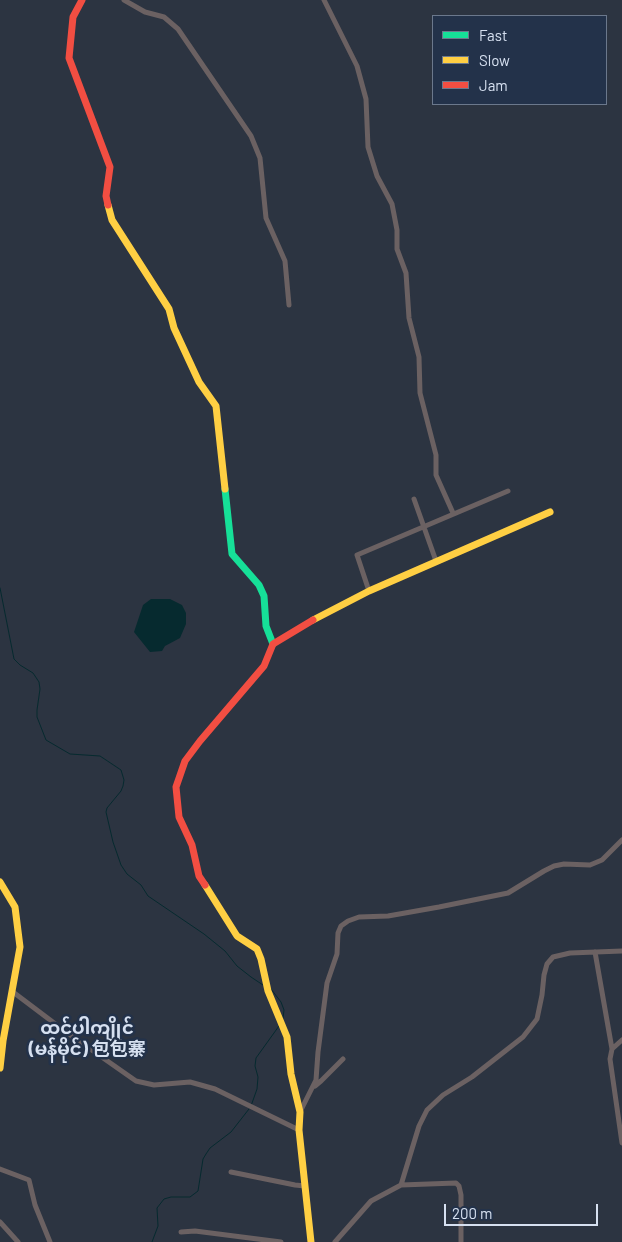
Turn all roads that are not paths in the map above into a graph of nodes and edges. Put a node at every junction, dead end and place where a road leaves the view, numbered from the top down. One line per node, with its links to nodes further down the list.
1 (82, 0): 12 (street)
2 (124, 0): 4 (street)
3 (324, 0): 8 (street)
4 (290, 305)
5 (508, 491): 8 (street)
6 (414, 499): 9 (street)
7 (550, 512): 10 (street)
8 (453, 514): 9 (street)
9 (424, 527): 10 (street); 11 (street)
10 (436, 561): 11 (street)
11 (369, 591): 12 (street)
12 (273, 644): 23 (street)
13 (622, 840): 22 (street)
14 (0, 882): 17 (street)
15 (622, 951): 16 (street)
16 (596, 952): 19 (street); 28 (street)
17 (13, 992): 21 (street); 24 (street)
18 (622, 1040): 19 (street)
19 (612, 1049): 25 (street)
20 (343, 1059): 22 (street)
21 (0, 1068)
22 (314, 1086): 23 (street)
23 (300, 1112): 24 (street)
24 (299, 1130): 29 (street)
25 (622, 1143)
26 (0, 1169): 33 (street)
27 (231, 1172): 29 (street)
28 (401, 1185): 36 (street); 37 (street)
29 (305, 1186): 35 (street)
30 (0, 1222): 32 (street)
31 (181, 1232): 34 (street)
32 (18, 1242)
33 (50, 1242)
34 (281, 1242)
35 (311, 1242)
36 (335, 1242)
37 (461, 1242)

